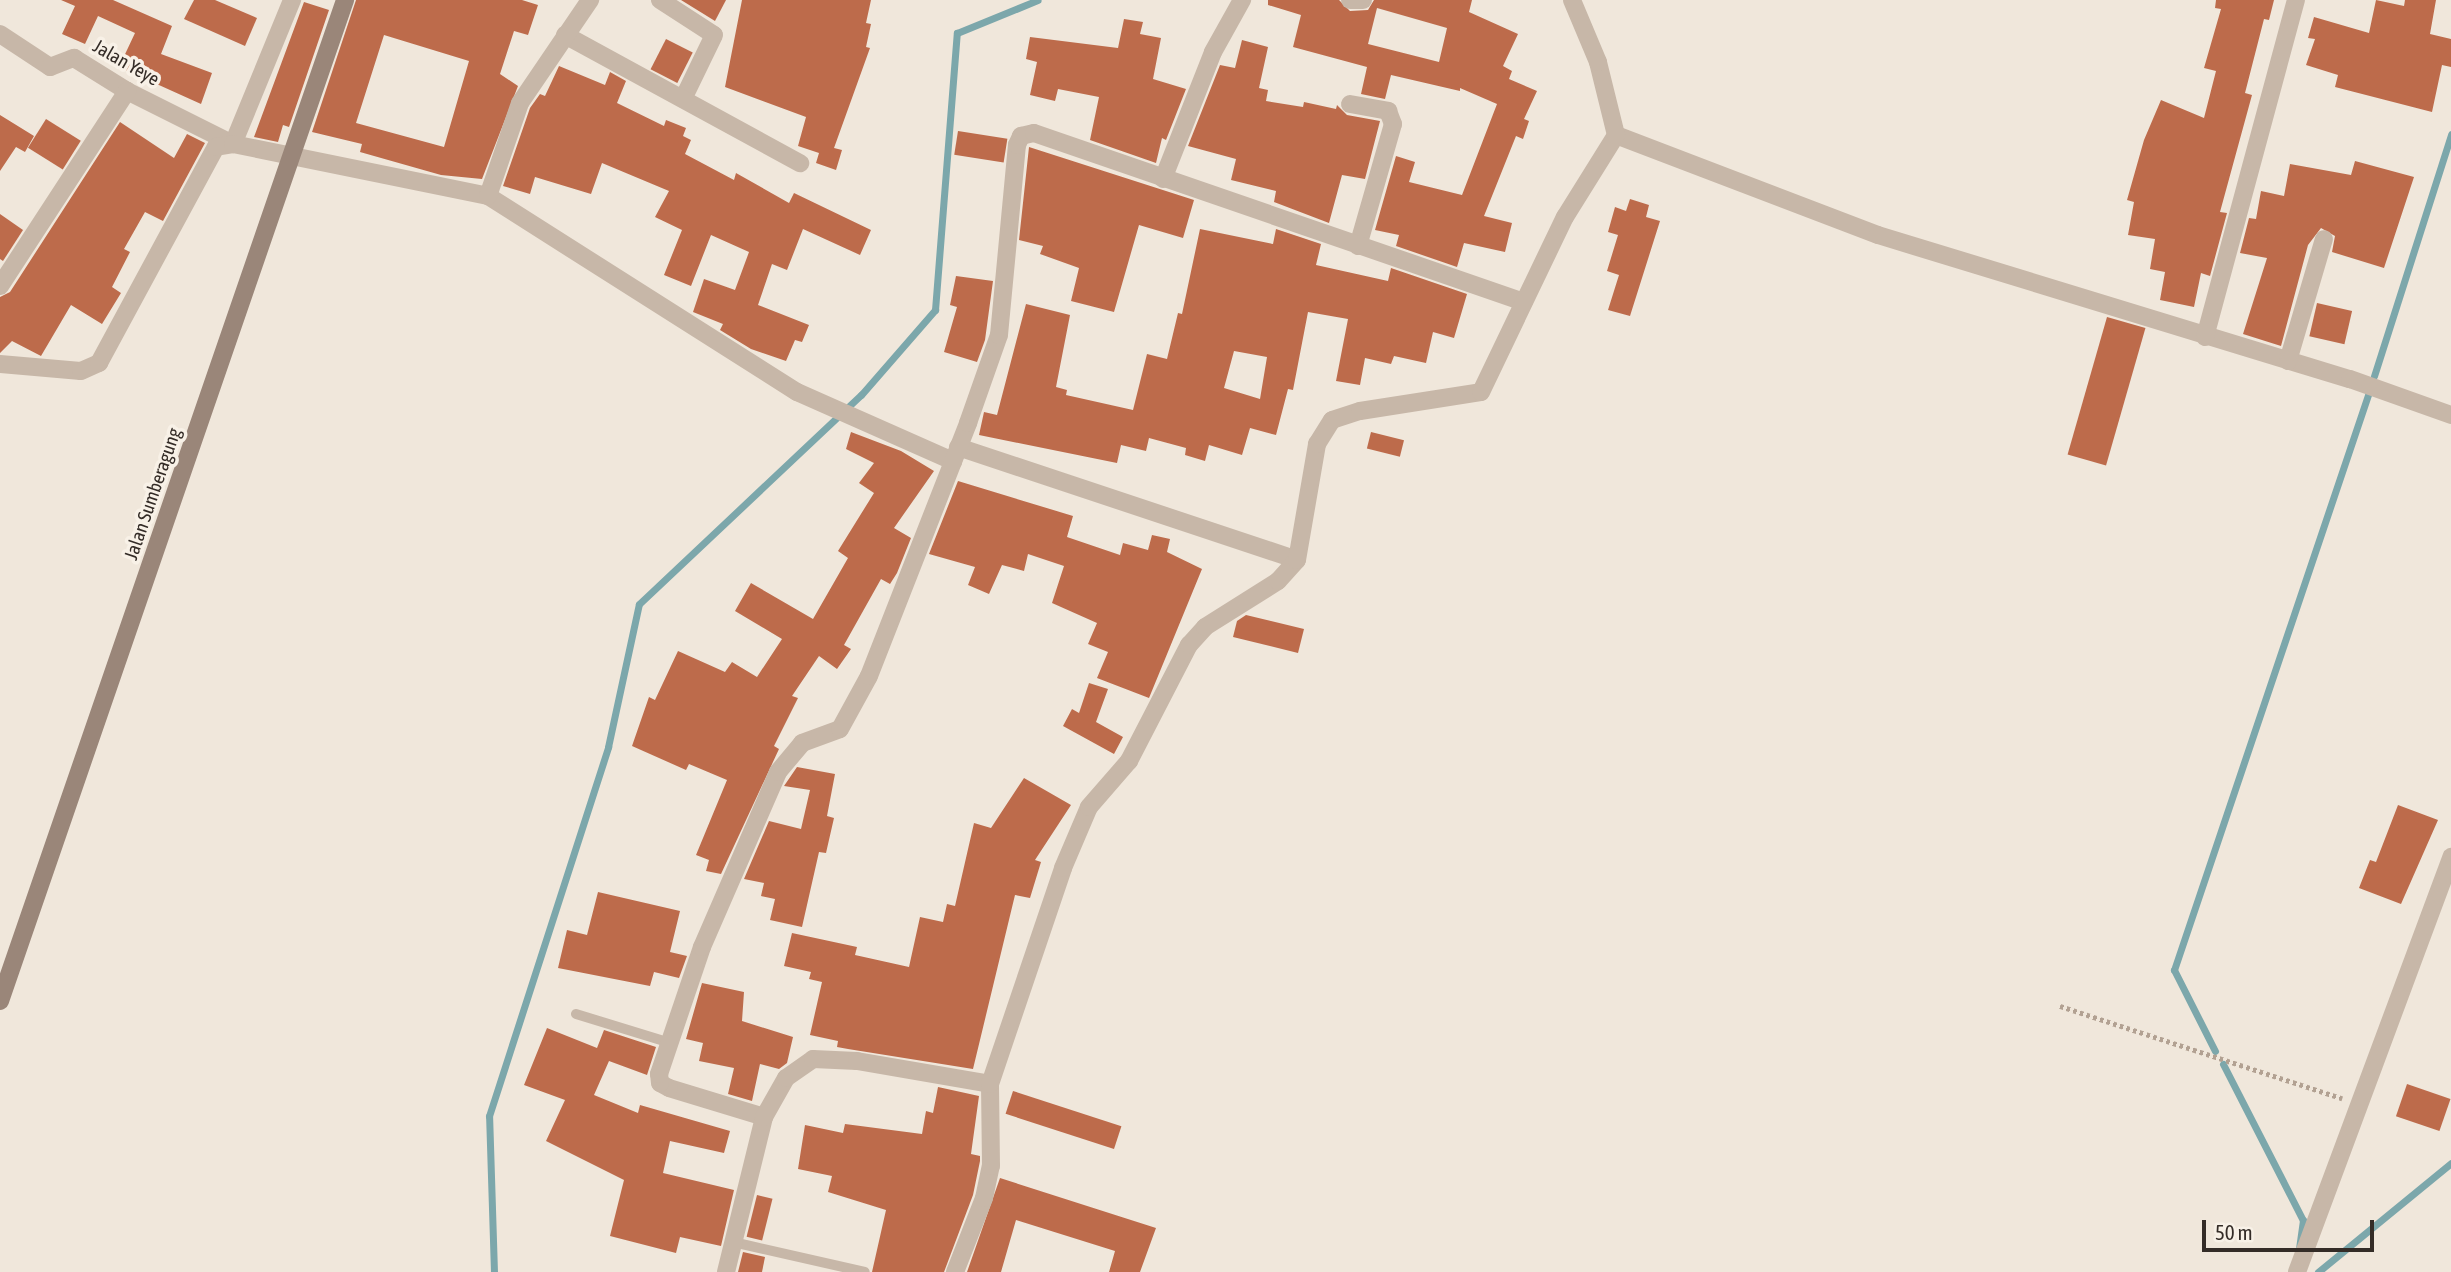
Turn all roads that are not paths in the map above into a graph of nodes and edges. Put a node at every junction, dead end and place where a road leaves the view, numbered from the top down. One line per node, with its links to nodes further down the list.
1 (292, 0): 16 (street)
2 (345, 0): 17 (street, Jalan Sumberagung)
3 (590, 0): 11 (street)
4 (660, 0): 13 (street)
5 (1242, 0): 19 (street)
6 (1350, 0): 7 (street)
7 (1363, 0)
8 (1572, 0): 15 (street)
9 (2296, 0): 25 (street)
10 (0, 34): 12 (street, Jalan Yeye)
11 (565, 35): 13 (street); 20 (street)
12 (127, 91): 16 (street, Jalan Yeye); 23 (street)
13 (683, 99): 18 (street)
14 (1350, 104): 22 (street)
15 (1616, 135): 24 (street); 25 (street)
16 (233, 144): 17 (street, Jalan Yeye); 27 (street)
17 (291, 158): 20 (street, Jalan Yeye); 32 (street, Jalan Sumberagung)
18 (800, 163)
19 (1163, 179): 22 (street); 29 (street)
20 (488, 196): 29 (street)
21 (2325, 239): 26 (street)
22 (1358, 246): 24 (street)
23 (0, 286)
24 (1524, 302): 30 (street)
25 (2205, 337): 26 (street)
26 (2288, 361): 28 (street)
27 (0, 364)
28 (2451, 415)
29 (956, 454): 30 (street); 34 (street)
30 (1297, 560): 35 (street)
31 (2451, 857): 41 (street)
32 (0, 1001)
33 (576, 1014): 34 (lane)
34 (670, 1043): 36 (street)
35 (990, 1084): 36 (street); 40 (street)
36 (764, 1117): 37 (street)
37 (733, 1242): 38 (street); 39 (lane)
38 (726, 1272)
39 (865, 1272)
40 (955, 1272)
41 (2297, 1272)

